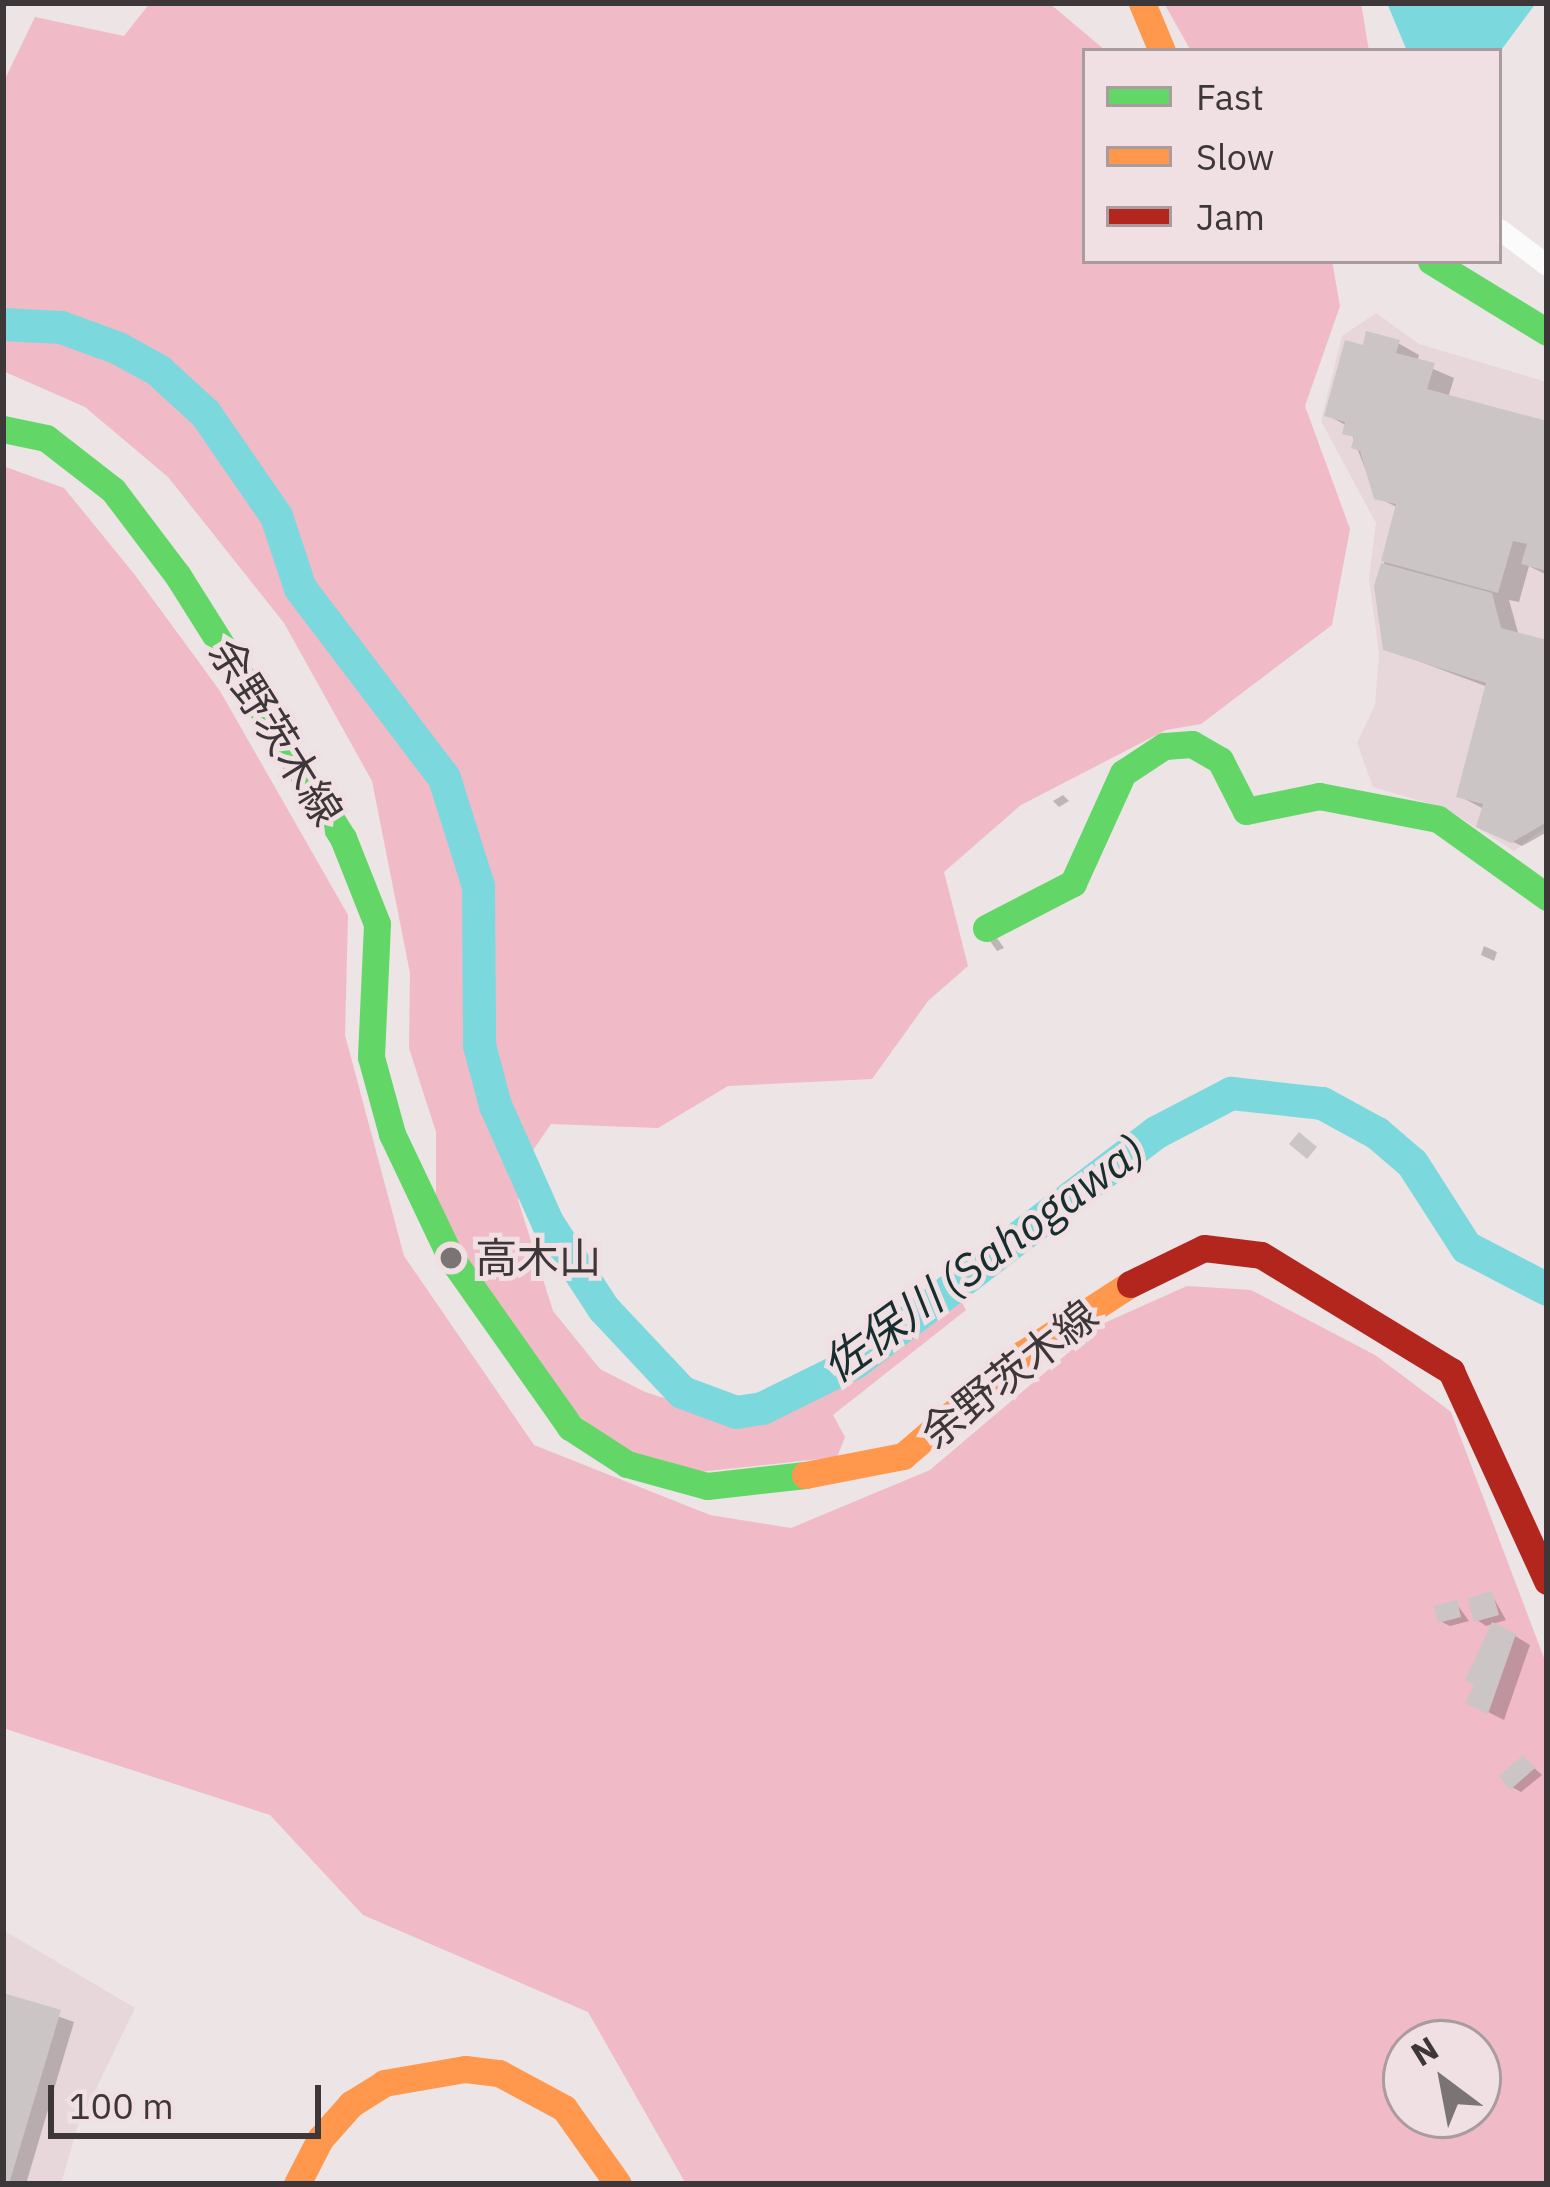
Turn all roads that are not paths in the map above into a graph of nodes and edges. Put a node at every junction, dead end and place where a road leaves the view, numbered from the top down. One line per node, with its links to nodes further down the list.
1 (1142, 3): 2 (main road)
2 (1161, 48)
3 (1502, 231): 5 (street)
4 (1436, 264): 6 (main road)
5 (1547, 265)
6 (1547, 332)
7 (3, 429): 10 (main road, 余野茨木線)
8 (1547, 897): 9 (main road)
9 (986, 928)
10 (1547, 1580)
11 (297, 2184): 12 (main road)
12 (617, 2184)

